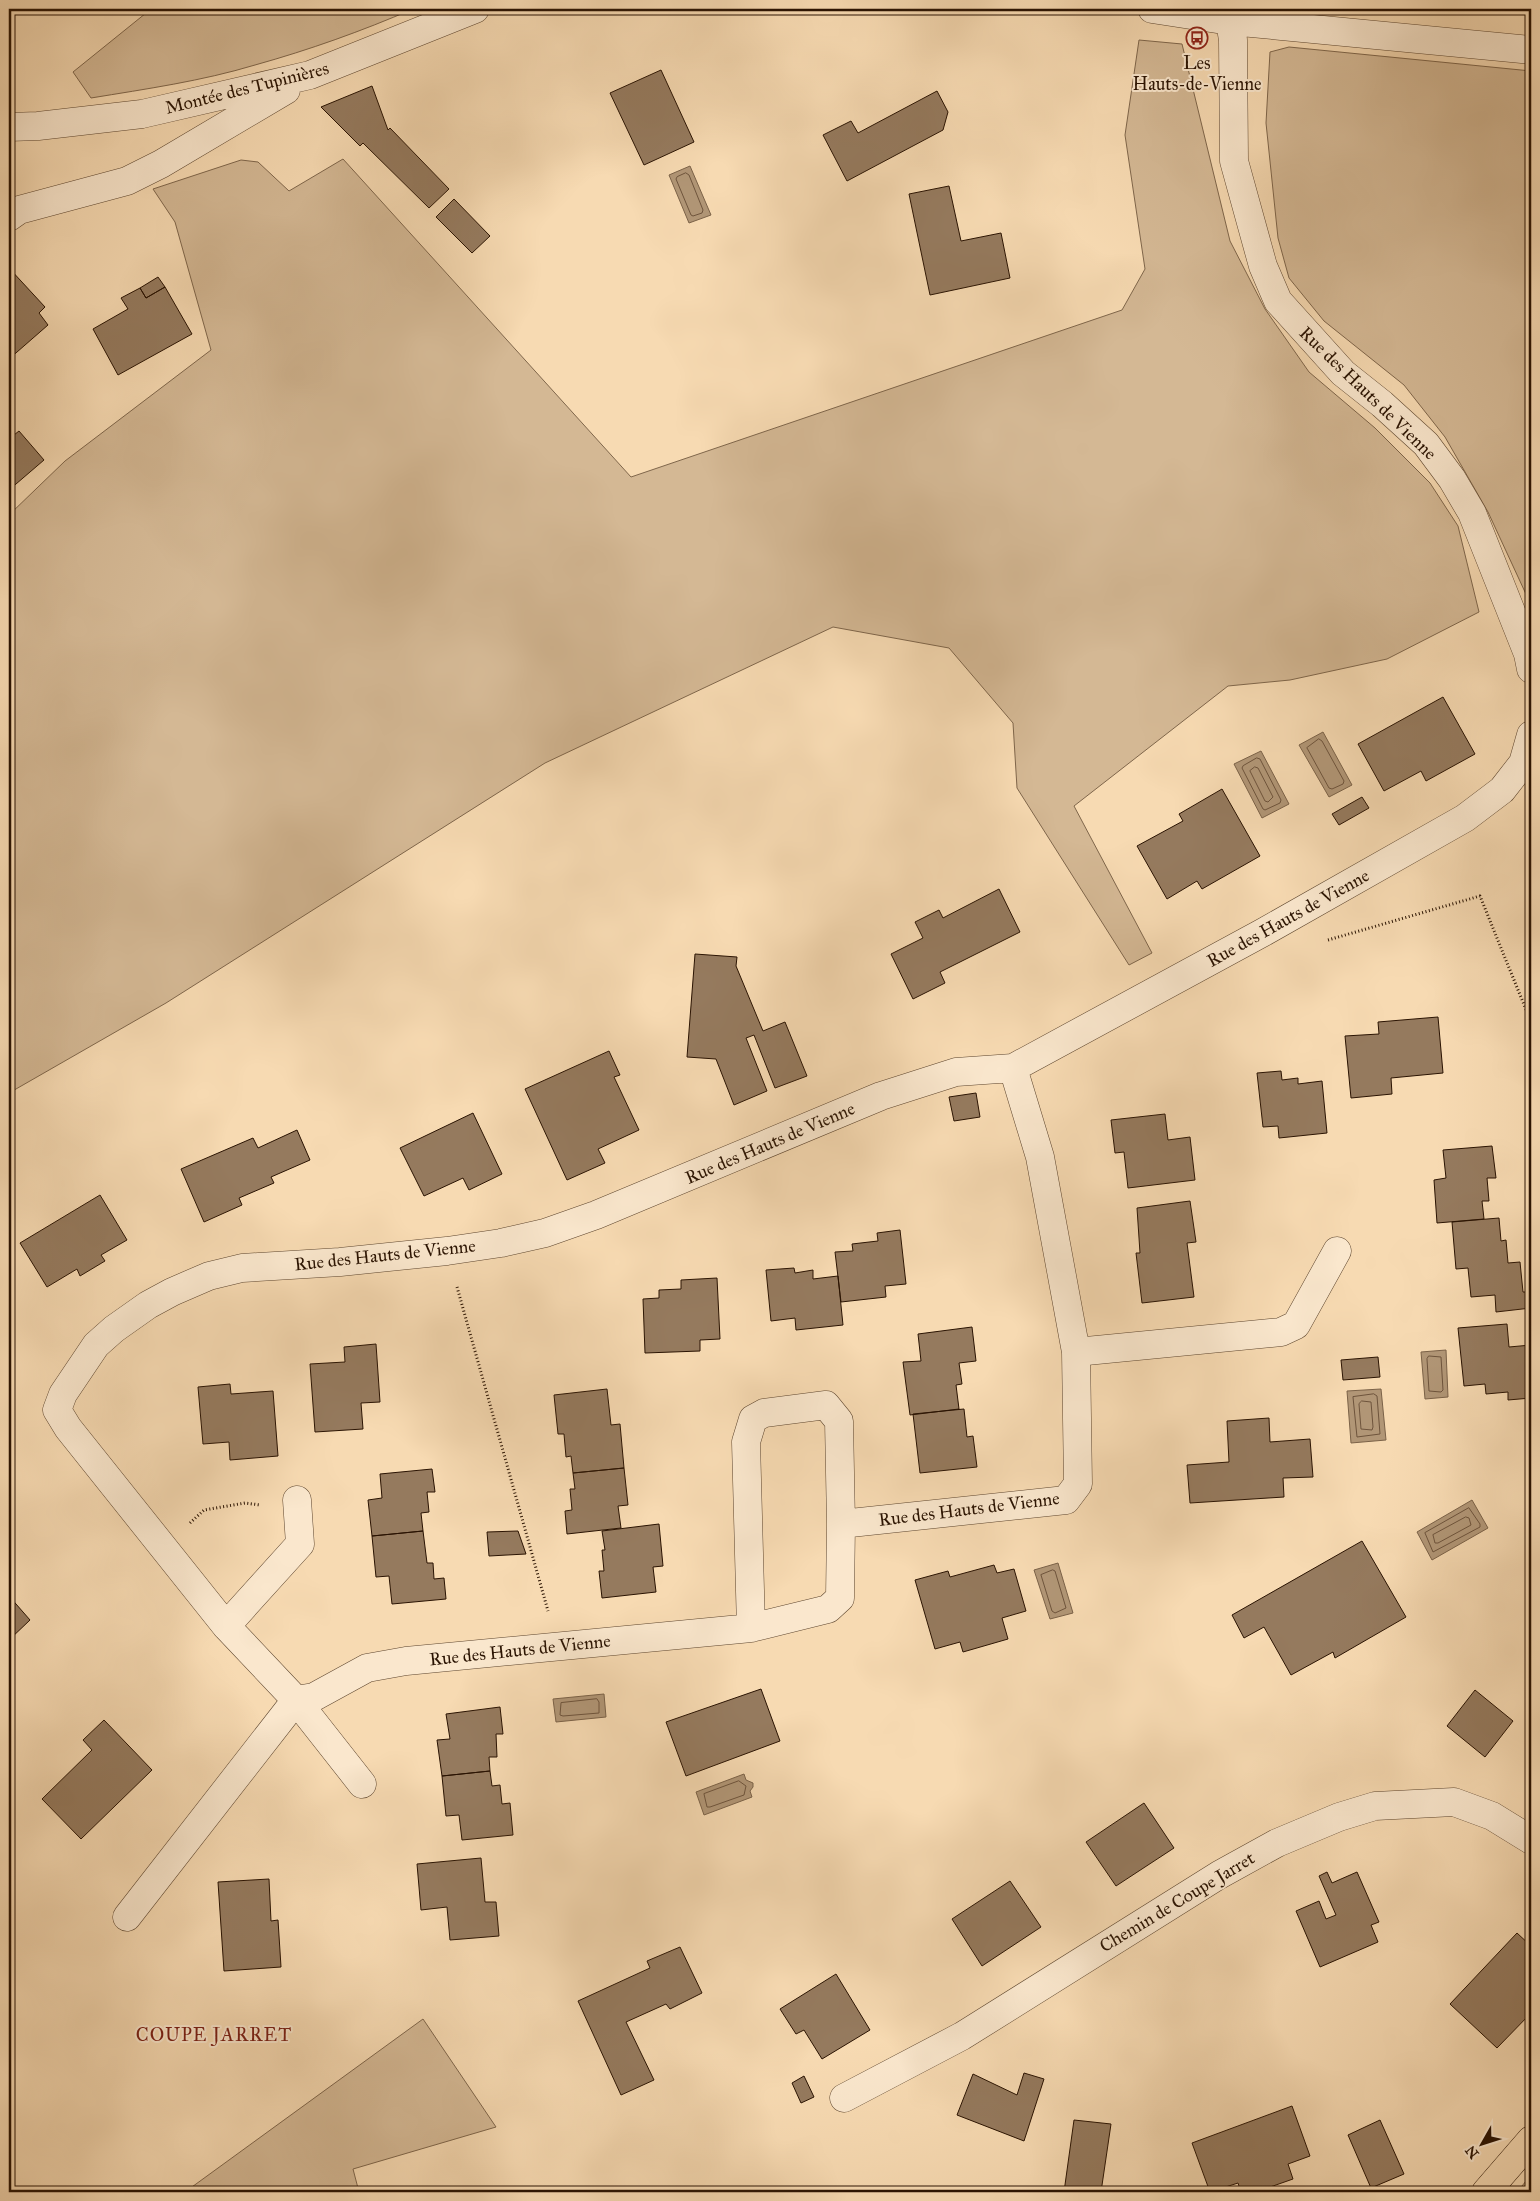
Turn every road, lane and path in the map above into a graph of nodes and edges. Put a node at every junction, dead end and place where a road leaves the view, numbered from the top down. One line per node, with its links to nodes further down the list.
1 (475, 9): 5 (street, Montée des Tupinières)
2 (1152, 9): 3 (street)
3 (1230, 20): 4 (street); 8 (street, Rue des Hauts de Vienne)
4 (1531, 50)
5 (310, 75): 6 (street, Montée des Tupinières); 7 (street)
6 (9, 127)
7 (9, 217)
8 (1531, 669)
9 (1531, 735): 12 (street, Rue des Hauts de Vienne)
10 (1327, 940): 11 (path)
11 (1531, 1022)
12 (1013, 1068): 14 (street, Rue des Hauts de Vienne); 15 (street, Rue des Hauts de Vienne)
13 (1337, 1250): 15 (street)
14 (447, 1251): 18 (street, Rue des Hauts de Vienne); 21 (path)
15 (1076, 1352): 17 (street, Rue des Hauts de Vienne)
16 (297, 1505): 18 (path); 19 (street)
17 (841, 1524): 20 (street, Rue des Hauts de Vienne); 20 (street, Rue des Hauts de Vienne)
18 (164, 1548): 19 (street, Rue des Hauts de Vienne)
19 (226, 1626): 22 (street, Rue des Hauts de Vienne)
20 (751, 1628): 21 (street, Rue des Hauts de Vienne)
21 (555, 1646): 22 (street, Rue des Hauts de Vienne)
22 (296, 1700): 23 (street, Rue des Hauts de Vienne); 25 (street)
23 (362, 1784)
24 (1531, 1840): 26 (street, Chemin de Coupe Jarret)
25 (127, 1917)
26 (844, 2098)
27 (1531, 2140): 28 (main road)
28 (1486, 2192)

